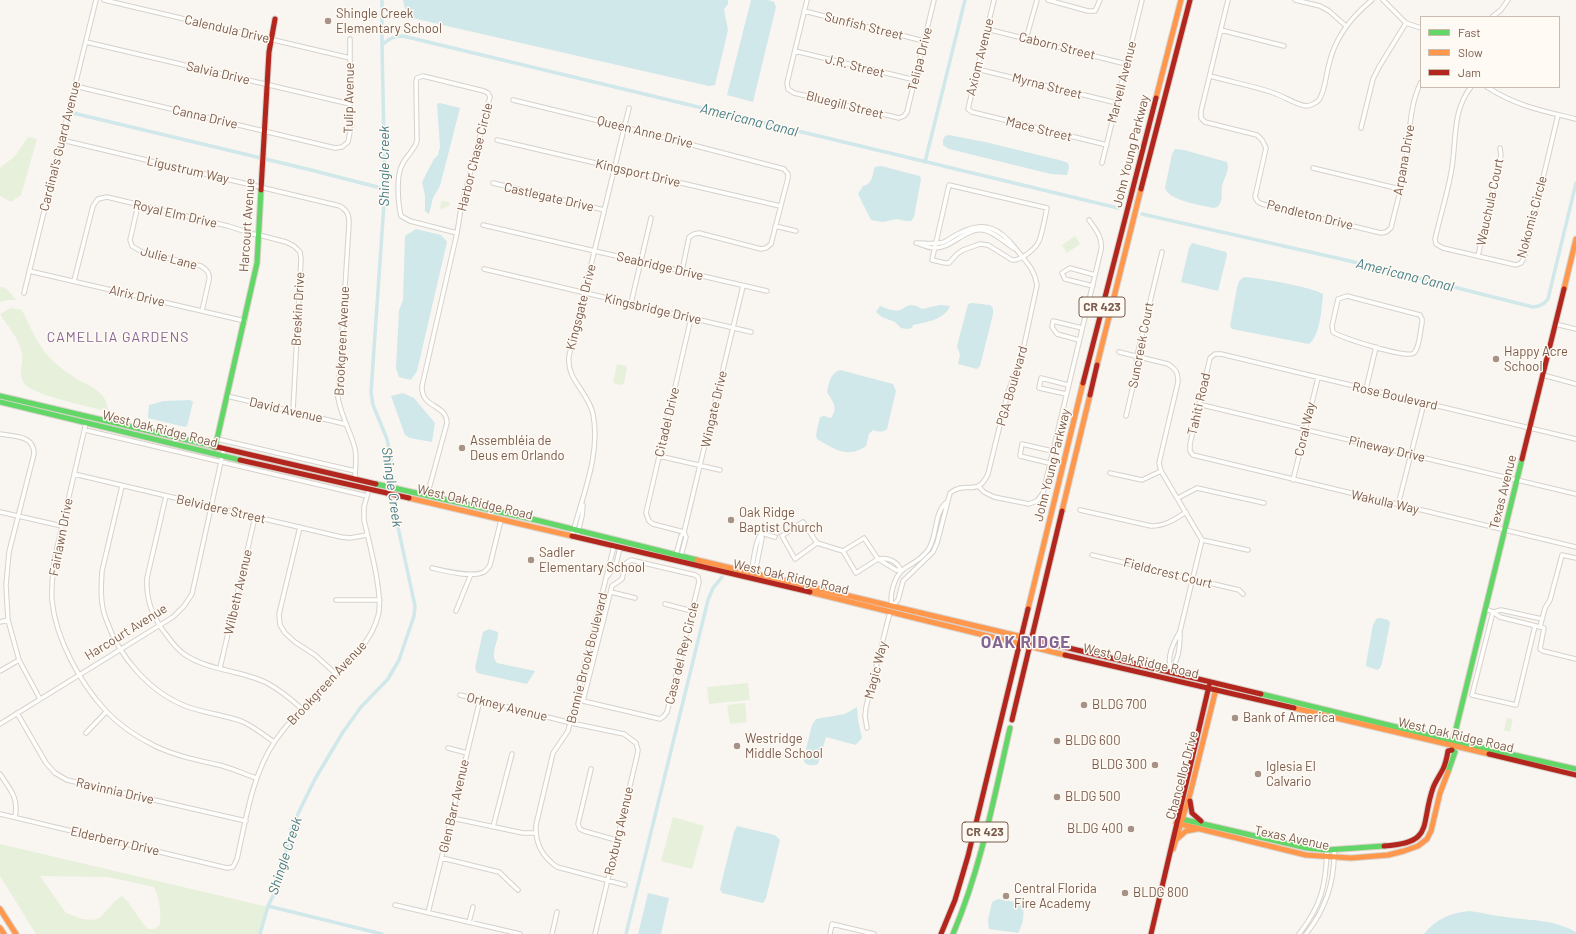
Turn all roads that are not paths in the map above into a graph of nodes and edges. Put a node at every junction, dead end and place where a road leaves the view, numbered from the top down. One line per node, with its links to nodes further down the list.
1 (96, 0): 29 (street, Cardinal's Guard Avenue)
2 (104, 0): 27 (street, Calendula Drive)
3 (807, 0): 17 (street)
4 (934, 0): 28 (street, Telipa Drive)
5 (994, 0): 23 (street, Axiom Avenue)
6 (1037, 0): 26 (street)
7 (1048, 0): 8 (street)
8 (1100, 0)
9 (1142, 0): 33 (street, Marvell Avenue)
10 (1181, 0): 48 (main road, John Young Parkway / CR 423)
11 (1190, 0): 54 (main road, John Young Parkway / CR 423)
12 (1228, 0): 24 (street)
13 (1295, 0): 21 (street)
14 (1372, 0): 21 (street)
15 (1383, 0): 20 (street)
16 (1508, 0): 18 (street)
17 (804, 11): 28 (street, Sunfish Street); 31 (street)
18 (1493, 16)
19 (275, 19): 27 (main road, Harcourt Avenue)
20 (1406, 23): 22 (street); 52 (street)
21 (1346, 26): 35 (street)
22 (1420, 28)
23 (986, 29): 26 (street, Caborn Street); 34 (street, Axiom Avenue)
24 (1221, 30): 30 (street); 35 (street)
25 (350, 39): 32 (street, Tulip Avenue)
26 (1026, 39): 33 (street, Caborn Street)
27 (271, 40): 32 (street, Calendula Drive); 37 (main road, Harcourt Avenue)
28 (924, 41): 36 (street, Telipa Drive)
29 (86, 42): 37 (street, Salvia Drive); 39 (street, Cardinal's Guard Avenue)
30 (1284, 46)
31 (795, 51): 36 (street, J.R. Street); 49 (street, Bluegill Street)
32 (350, 58): 44 (street, Tulip Avenue)
33 (1126, 64): 43 (street, Marvell Avenue)
34 (977, 69): 43 (street, Myrna Street); 46 (street, Axiom Avenue)
35 (1210, 76): 76 (street, Pendleton Drive)
36 (915, 80): 49 (street, Telipa Drive)
37 (267, 85): 44 (street, Salvia Drive); 53 (main road, Harcourt Avenue)
38 (1420, 85): 65 (street, Arpana Drive)
39 (75, 86): 53 (street, Canna Drive); 55 (street, Cardinal's Guard Avenue)
40 (1470, 88): 82 (street, Nokomis Circle)
41 (1489, 88): 47 (street)
42 (513, 100): 51 (street, Queen Anne Drive)
43 (1117, 103): 57 (street, Marvell Avenue)
44 (350, 104): 58 (street, Tulip Avenue)
45 (629, 108): 51 (street, Kingsgate Drive)
46 (972, 112): 57 (street, Mace Street)
47 (1558, 115): 50 (street); 82 (street, Nokomis Circle)
48 (1151, 116): 54 (main road); 106 (main road, John Young Parkway / CR 423)
49 (903, 117)
50 (1576, 119)
51 (624, 126): 61 (street, Kingsgate Drive); 67 (street, Queen Anne Drive)
52 (1361, 128)
53 (265, 132): 58 (street, Canna Drive); 64 (main road, Harcourt Avenue)
54 (1155, 132): 110 (main road, John Young Parkway / CR 423)
55 (62, 140): 64 (street, Ligustrum Way); 86 (street, Cardinal's Guard Avenue)
56 (497, 140): 61 (street, Kingsport Drive)
57 (1106, 145): 60 (street, Marvell Avenue)
58 (335, 148)
59 (1500, 148): 82 (street, Wauchula Court)
60 (1102, 163)
61 (614, 168): 67 (street, Kingsport Drive); 68 (street, Kingsgate Drive)
62 (1313, 168): 65 (street)
63 (493, 184): 68 (street, Castlegate Drive)
64 (262, 188): 71 (street, Ligustrum Way); 77 (main road, Harcourt Avenue)
65 (1400, 189): 76 (street, Arpana Drive)
66 (138, 205): 77 (street, Royal Elm Drive); 89 (street, Royal Elm Drive); 96 (street, Julie Lane)
67 (780, 206): 73 (street)
68 (604, 210): 80 (street, Kingsgate Drive)
69 (651, 218): 84 (street)
70 (1089, 220): 88 (street)
71 (349, 224): 125 (street, Brookgreen Avenue)
72 (483, 225): 80 (street, Seabridge Drive)
73 (775, 226): 74 (street); 87 (street)
74 (796, 231)
75 (457, 233): 75 (street, Harbor Chase Circle); 160 (street, Harbor Chase Circle)
76 (1381, 233)
77 (259, 235): 98 (main road, Harcourt Avenue); 122 (street, Breskin Drive)
78 (1576, 239): 99 (main road, Texas Avenue)
79 (935, 246): 83 (street, PGA Boulevard); 83 (street); 83 (street)
80 (595, 251): 84 (street, Seabridge Drive); 93 (street, Kingsgate Drive)
81 (1162, 252): 109 (street, Suncreek Court)
82 (1478, 256)
83 (1023, 257): 154 (street, PGA Boulevard)
84 (641, 262): 87 (street, Seabridge Drive); 95 (street)
85 (484, 269): 93 (street, Kingsbridge Drive)
86 (29, 271): 89 (street, Alrix Drive); 94 (street, Cardinal's Guard Avenue)
87 (682, 272): 90 (street, Seabridge Drive)
88 (1095, 275): 91 (street); 91 (street)
89 (74, 282): 96 (street, Alrix Drive)
90 (743, 286): 92 (street, Seabridge Drive); 100 (street, Wingate Drive)
91 (1093, 286): 101 (street)
92 (767, 291)
93 (585, 292): 95 (street, Kingsbridge Drive); 178 (street, Kingsgate Drive)
94 (24, 293)
95 (631, 303): 97 (street, Kingsbridge Drive)
96 (202, 311): 98 (street, Alrix Drive)
97 (691, 318): 100 (street, Kingsbridge Drive); 140 (street, Citadel Drive)
98 (245, 321): 118 (main road, Harcourt Avenue)
99 (1555, 324): 102 (street); 111 (main road, Texas Avenue)
100 (733, 328): 103 (street, Kingsbridge Drive); 143 (street, Wingate Drive)
101 (1082, 328): 104 (street); 104 (street)
102 (1576, 329)
103 (751, 332)
104 (1079, 340): 114 (street)
105 (1376, 347): 105 (street); 115 (street)
106 (1092, 348): 110 (main road); 223 (main road, John Young Parkway / CR 423)
107 (1119, 352): 109 (street)
108 (1215, 354): 112 (street, Rose Boulevard); 121 (street, Tahiti Road)
109 (1137, 356): 123 (street, Suncreek Court); 146 (street)
110 (1097, 365): 224 (main road, John Young Parkway / CR 423)
111 (1543, 375): 113 (street); 127 (main road, Texas Avenue)
112 (1318, 378): 115 (street, Rose Boulevard); 129 (street, Coral Way)
113 (1576, 384)
114 (1068, 385): 116 (street); 116 (street)
115 (1366, 389): 120 (street, Rose Boulevard)
116 (1066, 394): 135 (street)
117 (0, 396): 126 (main road, West Oak Ridge Road)
118 (228, 396): 122 (street, David Avenue); 131 (main road, Harcourt Avenue)
119 (0, 402): 124 (main road, West Oak Ridge Road)
120 (1424, 403): 127 (street, Rose Boulevard); 138 (street)
121 (1198, 404): 129 (street, Pineway Drive); 137 (street, Tahiti Road)
122 (292, 412): 125 (street, David Avenue)
123 (1126, 416)
124 (86, 423): 126 (main road); 128 (street, Fairlawn Drive); 136 (main road, West Oak Ridge Road)
125 (345, 424): 145 (street, Brookgreen Avenue)
126 (131, 427): 133 (main road, West Oak Ridge Road)
127 (1530, 428): 132 (street, Rose Boulevard); 152 (main road, Texas Avenue)
128 (85, 430): 141 (street); 148 (street, Fairlawn Drive)
129 (1305, 430): 138 (street, Pineway Drive); 151 (street, Coral Way)
130 (0, 434): 171 (street)
131 (217, 439): 133 (main road, Harcourt Avenue); 145 (street)
132 (1576, 439)
133 (216, 446): 134 (main road, West Oak Ridge Road); 136 (main road, Harcourt Avenue)
134 (224, 448): 139 (street, Harcourt Avenue); 150 (main road, West Oak Ridge Road)
135 (1052, 452): 142 (street); 142 (street)
136 (214, 454): 139 (main road, West Oak Ridge Road)
137 (1194, 455): 151 (street, Wakulla Way)
138 (1411, 455): 152 (street, Pineway Drive); 164 (street)
139 (222, 456): 141 (street, Harcourt Avenue); 149 (main road, West Oak Ridge Road)
140 (659, 456): 143 (street); 180 (street, Citadel Drive)
141 (221, 462): 159 (street); 165 (street, Harcourt Avenue)
142 (1049, 463): 154 (street)
143 (700, 465): 144 (street); 180 (street, Wingate Drive)
144 (720, 470)
145 (355, 471): 150 (street, Brookgreen Avenue)
146 (1161, 472): 147 (street); 161 (street)
147 (1110, 473)
148 (74, 474): 153 (street, Belvidere Street); 176 (street, Fairlawn Drive)
149 (305, 475): 150 (main road); 156 (main road, West Oak Ridge Road)
150 (355, 479): 155 (main road, West Oak Ridge Road)
151 (1293, 480): 164 (street, Wakulla Way)
152 (1517, 481): 157 (street, Pineway Drive); 179 (main road, Texas Avenue)
153 (122, 486): 158 (street, Belvidere Street); 227 (street)
154 (979, 487): 162 (street)
155 (394, 488): 156 (main road); 160 (main road, West Oak Ridge Road)
156 (369, 489): 159 (street, Brookgreen Avenue); 169 (main road, West Oak Ridge Road)
157 (1576, 494)
158 (166, 496): 165 (street, Belvidere Street); 220 (street)
159 (367, 496): 183 (street, Brookgreen Avenue)
160 (427, 496): 167 (main road, West Oak Ridge Road)
161 (1178, 498): 163 (street); 170 (street)
162 (947, 502): 199 (street); 211 (street)
163 (1264, 503)
164 (1398, 505): 179 (street, Wakulla Way)
165 (211, 506): 172 (street, Belvidere Street); 220 (street, Harcourt Avenue)
166 (1080, 510): 170 (street)
167 (492, 511): 169 (main road); 175 (main road, West Oak Ridge Road)
168 (0, 512): 171 (street)
169 (467, 512): 173 (main road, West Oak Ridge Road)
170 (1186, 512): 186 (street)
171 (17, 516): 176 (street); 218 (street)
172 (255, 517): 177 (street, Belvidere Street); 230 (street, Wilbeth Avenue)
173 (501, 520): 174 (main road, West Oak Ridge Road); 200 (street)
174 (513, 522): 175 (main road); 184 (main road, West Oak Ridge Road)
175 (546, 522): 178 (main road, West Oak Ridge Road)
176 (62, 526): 234 (street, Fairlawn Drive)
177 (300, 528): 183 (street, Belvidere Street); 235 (street)
178 (576, 530): 184 (street, Kingsgate Drive); 192 (main road, West Oak Ridge Road)
179 (1505, 531): 189 (street, Wakulla Way); 213 (main road, Texas Avenue)
180 (684, 532): 195 (street, Wingate Drive)
181 (761, 533): 181 (street); 182 (street); 185 (street)
182 (777, 533)
183 (367, 536): 209 (street, Brookgreen Avenue)
184 (575, 537): 188 (main road, West Oak Ridge Road)
185 (775, 537)
186 (1202, 540): 191 (street); 202 (street)
187 (817, 544): 187 (street); 193 (street)
188 (614, 546): 190 (main road, West Oak Ridge Road); 192 (main road); 201 (street, Bonnie Brook Boulevard)
189 (1576, 547)
190 (620, 548): 192 (main road, West Oak Ridge Road); 201 (street, Bonnie Brook Boulevard)
191 (1248, 550)
192 (646, 551): 195 (main road, West Oak Ridge Road); 203 (main road, West Oak Ridge Road)
193 (843, 551): 197 (street); 197 (street)
194 (1092, 555): 202 (street, Fieldcrest Court)
195 (678, 556): 204 (main road, West Oak Ridge Road)
196 (1576, 558): 217 (street)
197 (878, 559): 199 (street)
198 (432, 568): 200 (street)
199 (901, 571): 211 (street)
200 (471, 574): 214 (street)
201 (607, 579): 246 (street, Bonnie Brook Boulevard)
202 (1192, 579): 206 (street, Fieldcrest Court); 222 (street)
203 (775, 584): 204 (main road); 215 (main road, West Oak Ridge Road)
204 (828, 590): 211 (main road, West Oak Ridge Road)
205 (611, 592): 207 (street); 212 (street, Casa del Rey Circle); 212 (street, Casa del Rey Circle)
206 (1242, 594)
207 (635, 598)
208 (336, 600): 209 (street)
209 (380, 600): 235 (street, Brookgreen Avenue)
210 (665, 604): 212 (street)
211 (892, 606): 215 (main road); 223 (main road, West Oak Ridge Road)
212 (692, 610)
213 (1486, 610): 216 (street); 252 (main road, Texas Avenue)
214 (456, 611)
215 (890, 612): 225 (main road, West Oak Ridge Road); 248 (street, Magic Way)
216 (1493, 612): 217 (street); 221 (street); 221 (street)
217 (1542, 619): 221 (street)
218 (8, 620): 219 (street); 229 (street)
219 (0, 622)
220 (159, 625): 227 (street, Harcourt Avenue); 230 (street)
221 (1538, 627): 228 (street)
222 (1180, 631): 233 (street); 233 (street)
223 (1022, 637): 224 (main road, West Oak Ridge Road); 225 (main road, John Young Parkway / CR 423)
224 (1032, 639): 226 (main road, John Young Parkway / CR 423); 233 (main road, West Oak Ridge Road)
225 (1020, 645): 226 (main road, West Oak Ridge Road); 304 (main road, John Young Parkway / CR 423)
226 (1030, 647): 231 (main road, West Oak Ridge Road); 312 (main road, John Young Parkway / CR 423)
227 (122, 650): 234 (street, Harcourt Avenue); 251 (street)
228 (1576, 659)
229 (19, 660): 232 (street); 239 (street)
230 (220, 668): 241 (street)
231 (1122, 668): 233 (main road); 236 (main road, West Oak Ridge Road)
232 (0, 671)
233 (1170, 671): 236 (main road, West Oak Ridge Road)
234 (79, 674): 239 (street, Harcourt Avenue); 242 (street, Fairlawn Drive)
235 (336, 674): 241 (street, Brookgreen Avenue)
236 (1209, 685): 237 (main road, West Oak Ridge Road); 272 (main road, Chancellor Drive)
237 (1216, 687): 244 (main road, West Oak Ridge Road); 245 (main road, West Oak Ridge Road); 266 (main road, Chancellor Drive)
238 (460, 695): 240 (street, Orkney Avenue)
239 (40, 699): 243 (street, Harcourt Avenue)
240 (480, 700): 246 (street, Orkney Avenue); 254 (street, Glen Barr Avenue)
241 (302, 709): 251 (street, Brookgreen Avenue)
242 (106, 712): 249 (street); 264 (street, Fairlawn Drive)
243 (17, 713): 247 (street, Harcourt Avenue); 271 (street, Ravinnia Drive)
244 (1353, 716): 245 (main road); 252 (main road, West Oak Ridge Road)
245 (1340, 719): 252 (main road, West Oak Ridge Road)
246 (571, 723): 250 (street, Orkney Avenue); 278 (street, Bonnie Brook Boulevard)
247 (0, 724)
248 (867, 728)
249 (86, 733)
250 (624, 734): 279 (street, Roxburg Avenue)
251 (274, 742): 264 (street, Brookgreen Avenue)
252 (1452, 746): 256 (main road, West Oak Ridge Road); 257 (main road, West Oak Ridge Road); 258 (main road, Texas Avenue); 260 (main road, Texas Avenue)
253 (448, 748): 254 (street)
254 (467, 753): 270 (street, Glen Barr Avenue)
255 (512, 754): 276 (street)
256 (1507, 759): 257 (main road); 263 (main road, West Oak Ridge Road)
257 (1533, 759): 261 (main road, West Oak Ridge Road)
258 (1444, 767): 260 (street); 265 (main road, Texas Avenue)
259 (591, 769): 279 (street)
260 (1450, 769): 267 (main road, Texas Avenue)
261 (1576, 769)
262 (0, 774): 269 (street)
263 (1576, 775)
264 (256, 778): 271 (street, Brookgreen Avenue)
265 (1432, 793): 267 (street); 274 (main road, Texas Avenue)
266 (1190, 794): 272 (main road, Chancellor Drive); 273 (main road)
267 (1439, 795): 275 (main road, Texas Avenue)
268 (0, 814): 269 (street, Elderberry Drive)
269 (15, 817): 292 (street, Elderberry Drive)
270 (452, 818): 276 (street); 290 (street, Glen Barr Avenue)
271 (246, 821): 292 (street, Brookgreen Avenue)
272 (1179, 821): 273 (main road, Texas Avenue); 277 (main road, Texas Avenue); 280 (main road, Chancellor Drive); 293 (main road, Chancellor Drive)
273 (1207, 824): 283 (main road, Texas Avenue)
274 (1425, 824): 275 (street); 281 (main road, Texas Avenue)
275 (1432, 826): 286 (main road, Texas Avenue)
276 (493, 827): 278 (street)
277 (1202, 829): 280 (main road); 288 (main road, Texas Avenue)
278 (536, 833): 294 (street, Bonnie Brook Boulevard)
279 (616, 840): 294 (street, Roxburg Avenue)
280 (1176, 841): 293 (main road, Chancellor Drive)
281 (1407, 843): 282 (main road, Texas Avenue); 286 (street)
282 (1382, 846): 285 (main road, Texas Avenue); 287 (street)
283 (1307, 848): 284 (main road, Texas Avenue); 288 (street)
284 (1326, 850): 285 (main road, Texas Avenue); 289 (street)
285 (1334, 850): 291 (street)
286 (1408, 850): 287 (main road, Texas Avenue)
287 (1383, 854): 291 (main road, Texas Avenue)
288 (1306, 855): 289 (main road, Texas Avenue)
289 (1326, 857): 291 (main road, Texas Avenue); 314 (street)
290 (442, 858): 296 (street); 301 (street, Glen Barr Avenue)
291 (1334, 858): 315 (street)
292 (230, 868)
293 (1166, 871): 313 (main road, Chancellor Drive)
294 (607, 880): 295 (street, Bonnie Brook Boulevard); 309 (street, Roxburg Avenue)
295 (625, 885)
296 (518, 890)
297 (395, 905): 301 (street)
298 (473, 907): 302 (street)
299 (0, 909): 306 (main road)
300 (557, 912): 308 (street)
301 (428, 913): 302 (street)
302 (469, 922): 307 (street)
303 (0, 928): 305 (main road)
304 (942, 932)
305 (4, 934)
306 (16, 934)
307 (520, 934)
308 (552, 934)
309 (595, 934)
310 (830, 934): 311 (street)
311 (874, 934)
312 (953, 934)
313 (1151, 934)
314 (1299, 934)
315 (1306, 934)

